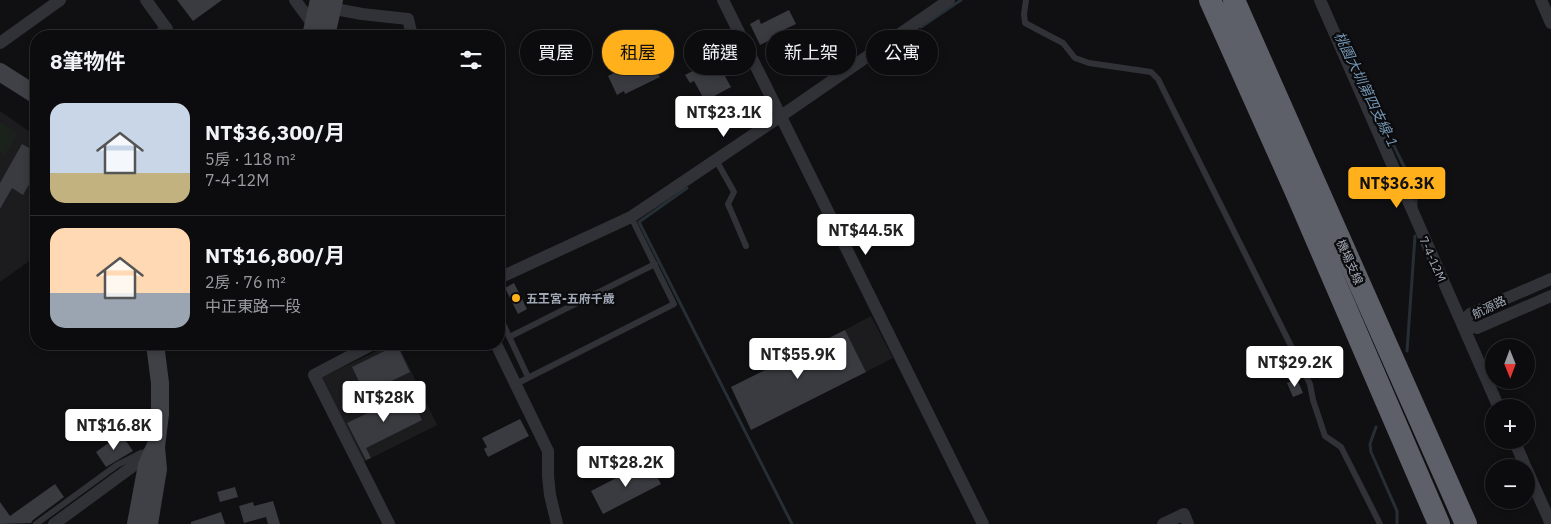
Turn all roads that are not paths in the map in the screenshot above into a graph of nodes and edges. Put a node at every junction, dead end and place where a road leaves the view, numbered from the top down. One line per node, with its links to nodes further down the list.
1 (60, 0): 17 (street)
2 (146, 0): 13 (street)
3 (295, 0): 14 (street)
4 (723, 0): 20 (street)
5 (949, 0): 20 (street)
6 (1026, 0): 48 (lane)
7 (1210, 0): 49 (highway, 機場支線)
8 (1234, 0): 50 (highway, 機場支線)
9 (1320, 0): 28 (street, 7-4-12M)
10 (1541, 0): 12 (street)
11 (326, 3): 15 (main road); 16 (street)
12 (1551, 23)
13 (161, 30)
14 (318, 30)
15 (320, 30)
16 (411, 30)
17 (0, 43)
18 (0, 72): 19 (main road)
19 (30, 91)
20 (782, 116): 21 (street); 45 (street)
21 (716, 160): 22 (street); 23 (lane)
22 (631, 217): 24 (lane); 25 (street)
23 (746, 246)
24 (654, 264): 30 (lane); 34 (lane)
25 (505, 275)
26 (1551, 279): 28 (street, 航源路)
27 (1551, 296): 28 (street, 航源路)
28 (1462, 324): 36 (street, 7-4-12M)
29 (505, 328): 30 (lane)
30 (509, 337): 34 (lane)
31 (156, 350): 37 (main road)
32 (363, 350): 43 (street)
33 (499, 350): 35 (street)
34 (528, 377): 35 (lane)
35 (516, 384): 44 (street)
36 (1495, 399)
37 (156, 447): 39 (lane); 40 (street); 41 (main road); 42 (main road)
38 (1535, 488): 51 (street)
39 (36, 524)
40 (54, 524)
41 (136, 524)
42 (149, 524)
43 (388, 524)
44 (557, 524)
45 (983, 524)
46 (1163, 524): 47 (street)
47 (1188, 524)
48 (1380, 524)
49 (1439, 524)
50 (1466, 524)
51 (1551, 524)

